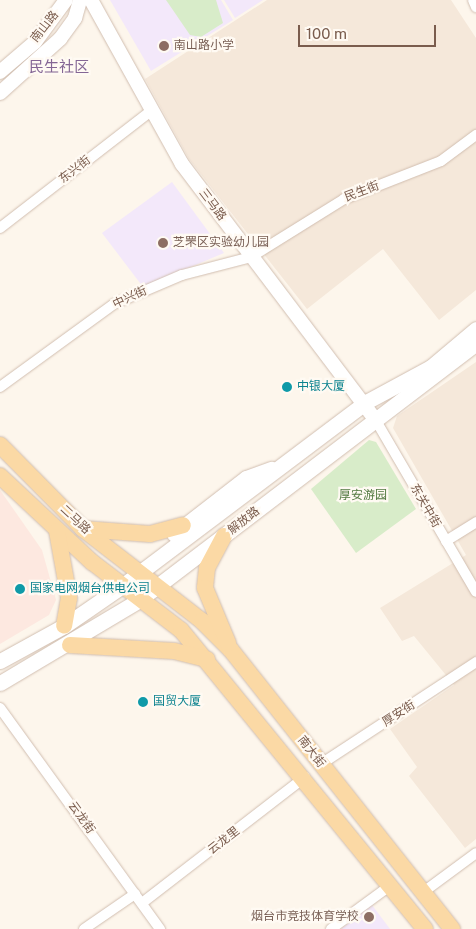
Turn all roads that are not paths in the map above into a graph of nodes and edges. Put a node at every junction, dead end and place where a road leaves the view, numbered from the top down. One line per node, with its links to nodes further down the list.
1 (66, 0): 6 (street, 南山路)
2 (80, 0): 7 (street, 南山路)
3 (90, 0): 8 (street, 三马路)
4 (473, 0): 5 (street)
5 (476, 7)
6 (0, 72)
7 (0, 93)
8 (151, 111): 10 (street, 东兴街); 11 (street, 三马路)
9 (476, 135): 11 (street, 民生街)
10 (0, 228)
11 (252, 257): 14 (street, 中兴街); 15 (street, 三马路)
12 (476, 329): 15 (main road, 解放路)
13 (476, 343): 16 (main road, 解放路)
14 (0, 387)
15 (366, 402): 16 (street, 三马路); 18 (main road, 解放路)
16 (375, 419): 24 (main road, 解放路); 25 (street, 东关中街)
17 (0, 445): 22 (main road, 二马路)
18 (288, 462): 21 (main road); 26 (main road, 解放路)
19 (0, 476): 23 (main road, 二马路)
20 (476, 522): 25 (street)
21 (183, 525): 22 (main road); 26 (main road)
22 (83, 529): 26 (main road, 二马路)
23 (56, 532): 27 (main road, 二马路); 31 (main road)
24 (224, 536): 28 (main road, 解放路); 33 (main road)
25 (446, 541): 29 (street, 东关中街)
26 (145, 570): 27 (main road, 解放路); 28 (main road, 二马路)
27 (122, 586): 30 (main road, 二马路); 31 (main road, 解放路)
28 (157, 587): 30 (main road, 解放路); 33 (main road, 南大街)
29 (476, 592)
30 (139, 600): 32 (main road, 解放路); 34 (main road, 南大街)
31 (64, 626): 35 (main road, 解放路)
32 (70, 645): 34 (main road); 37 (main road, 解放路)
33 (231, 650): 39 (main road, 南大街)
34 (208, 660): 40 (main road, 南大街)
35 (0, 661)
36 (476, 662): 39 (street, 厚安街)
37 (0, 683)
38 (0, 708): 44 (street, 云龙街)
39 (321, 764): 43 (main road, 南大街)
40 (305, 777): 42 (main road, 南大街); 45 (street, 云龙里)
41 (476, 852): 43 (street)
42 (390, 885): 48 (street); 49 (main road, 南大街)
43 (422, 893): 50 (main road, 南大街)
44 (136, 894): 45 (street, 云龙街); 46 (street)
45 (142, 903): 47 (street, 云龙街)
46 (84, 929)
47 (160, 929)
48 (332, 929)
49 (425, 929)
50 (452, 929)

